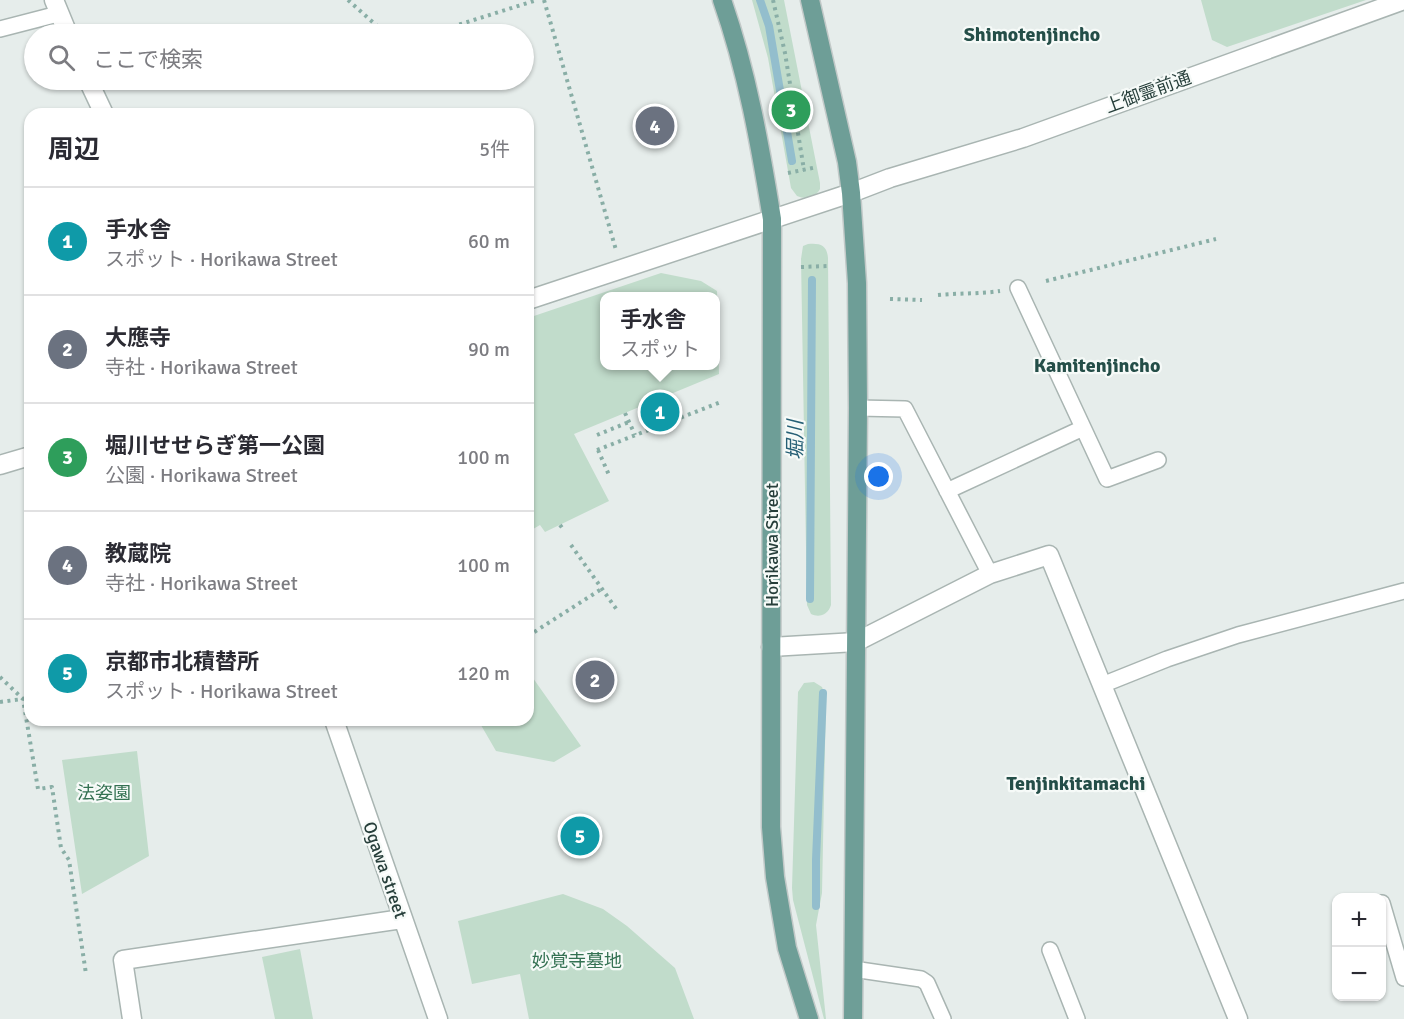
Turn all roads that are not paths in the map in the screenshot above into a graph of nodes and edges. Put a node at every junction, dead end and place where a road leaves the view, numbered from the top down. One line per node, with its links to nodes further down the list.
1 (722, 0): 10 (main road, Horikawa Street)
2 (810, 0): 9 (main road)
3 (1404, 0): 9 (street, 上御霊前通)
4 (56, 7): 5 (street); 6 (lane)
5 (64, 24)
6 (0, 30)
7 (93, 90): 8 (street)
8 (101, 108)
9 (851, 193): 10 (street, 上御霊前通); 13 (main road)
10 (772, 219): 12 (street, 上御霊前通); 22 (main road, Horikawa Street)
11 (1018, 288): 14 (lane)
12 (534, 298)
13 (858, 408): 18 (lane); 21 (main road)
14 (1083, 428): 16 (lane); 18 (lane)
15 (24, 458): 17 (street)
16 (1158, 460)
17 (0, 465)
18 (947, 491): 19 (lane)
19 (990, 574): 21 (street); 23 (street)
20 (1404, 591): 23 (lane)
21 (856, 642): 22 (street); 28 (main road)
22 (771, 647): 30 (main road, Horikawa Street)
23 (1102, 685): 36 (street)
24 (336, 726): 26 (street, Ogawa street)
25 (1386, 917): 29 (lane)
26 (402, 919): 31 (street); 32 (street, Ogawa street)
27 (1050, 950): 35 (lane)
28 (853, 969): 33 (main road); 34 (lane)
29 (1404, 978)
30 (807, 1017)
31 (132, 1019)
32 (438, 1019)
33 (853, 1019)
34 (943, 1019)
35 (1077, 1019)
36 (1238, 1019)

